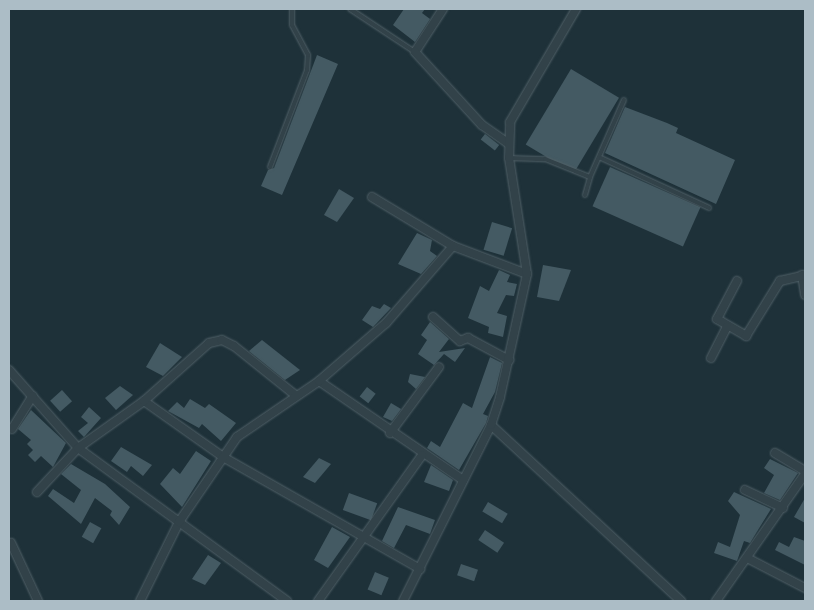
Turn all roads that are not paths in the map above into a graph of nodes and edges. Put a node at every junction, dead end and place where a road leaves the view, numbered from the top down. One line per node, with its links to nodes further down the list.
1 (292, 9): 10 (lane)
2 (350, 9): 5 (lane)
3 (443, 9): 5 (street)
4 (576, 9): 7 (street)
5 (415, 52): 7 (street)
6 (624, 100): 9 (lane)
7 (508, 143): 8 (street)
8 (509, 158): 11 (lane); 16 (street)
9 (600, 158): 11 (lane); 14 (lane)
10 (270, 167)
11 (590, 178): 12 (lane)
12 (585, 195)
13 (372, 197): 15 (street)
14 (709, 208)
15 (453, 246): 16 (street); 26 (street)
16 (527, 274): 23 (street)
17 (804, 275): 19 (street); 21 (street)
18 (737, 281): 21 (street)
19 (805, 295)
20 (433, 316): 23 (street)
21 (727, 328): 22 (street)
22 (711, 358)
23 (509, 360): 30 (street)
24 (438, 367): 32 (street)
25 (9, 370): 28 (street)
26 (319, 381): 27 (street); 32 (street)
27 (294, 394): 29 (street); 36 (street)
28 (33, 396): 31 (street); 33 (street)
29 (144, 401): 33 (street); 36 (street)
30 (491, 425): 38 (street); 53 (street)
31 (12, 429)
32 (390, 433): 35 (street)
33 (78, 448): 40 (street); 42 (street)
34 (775, 453): 37 (street)
35 (422, 455): 38 (street); 43 (street)
36 (223, 457): 42 (street); 43 (street)
37 (805, 472): 41 (street)
38 (463, 480): 46 (street)
39 (745, 490): 41 (street)
40 (37, 492)
41 (783, 508): 45 (street)
42 (179, 522): 49 (street); 50 (street)
43 (362, 536): 46 (street); 51 (street)
44 (11, 543): 48 (street)
45 (749, 559): 47 (street); 54 (street)
46 (420, 569): 52 (street)
47 (805, 588)
48 (38, 601)
49 (140, 601)
50 (287, 601)
51 (318, 601)
52 (403, 601)
53 (681, 601)
54 (716, 601)

